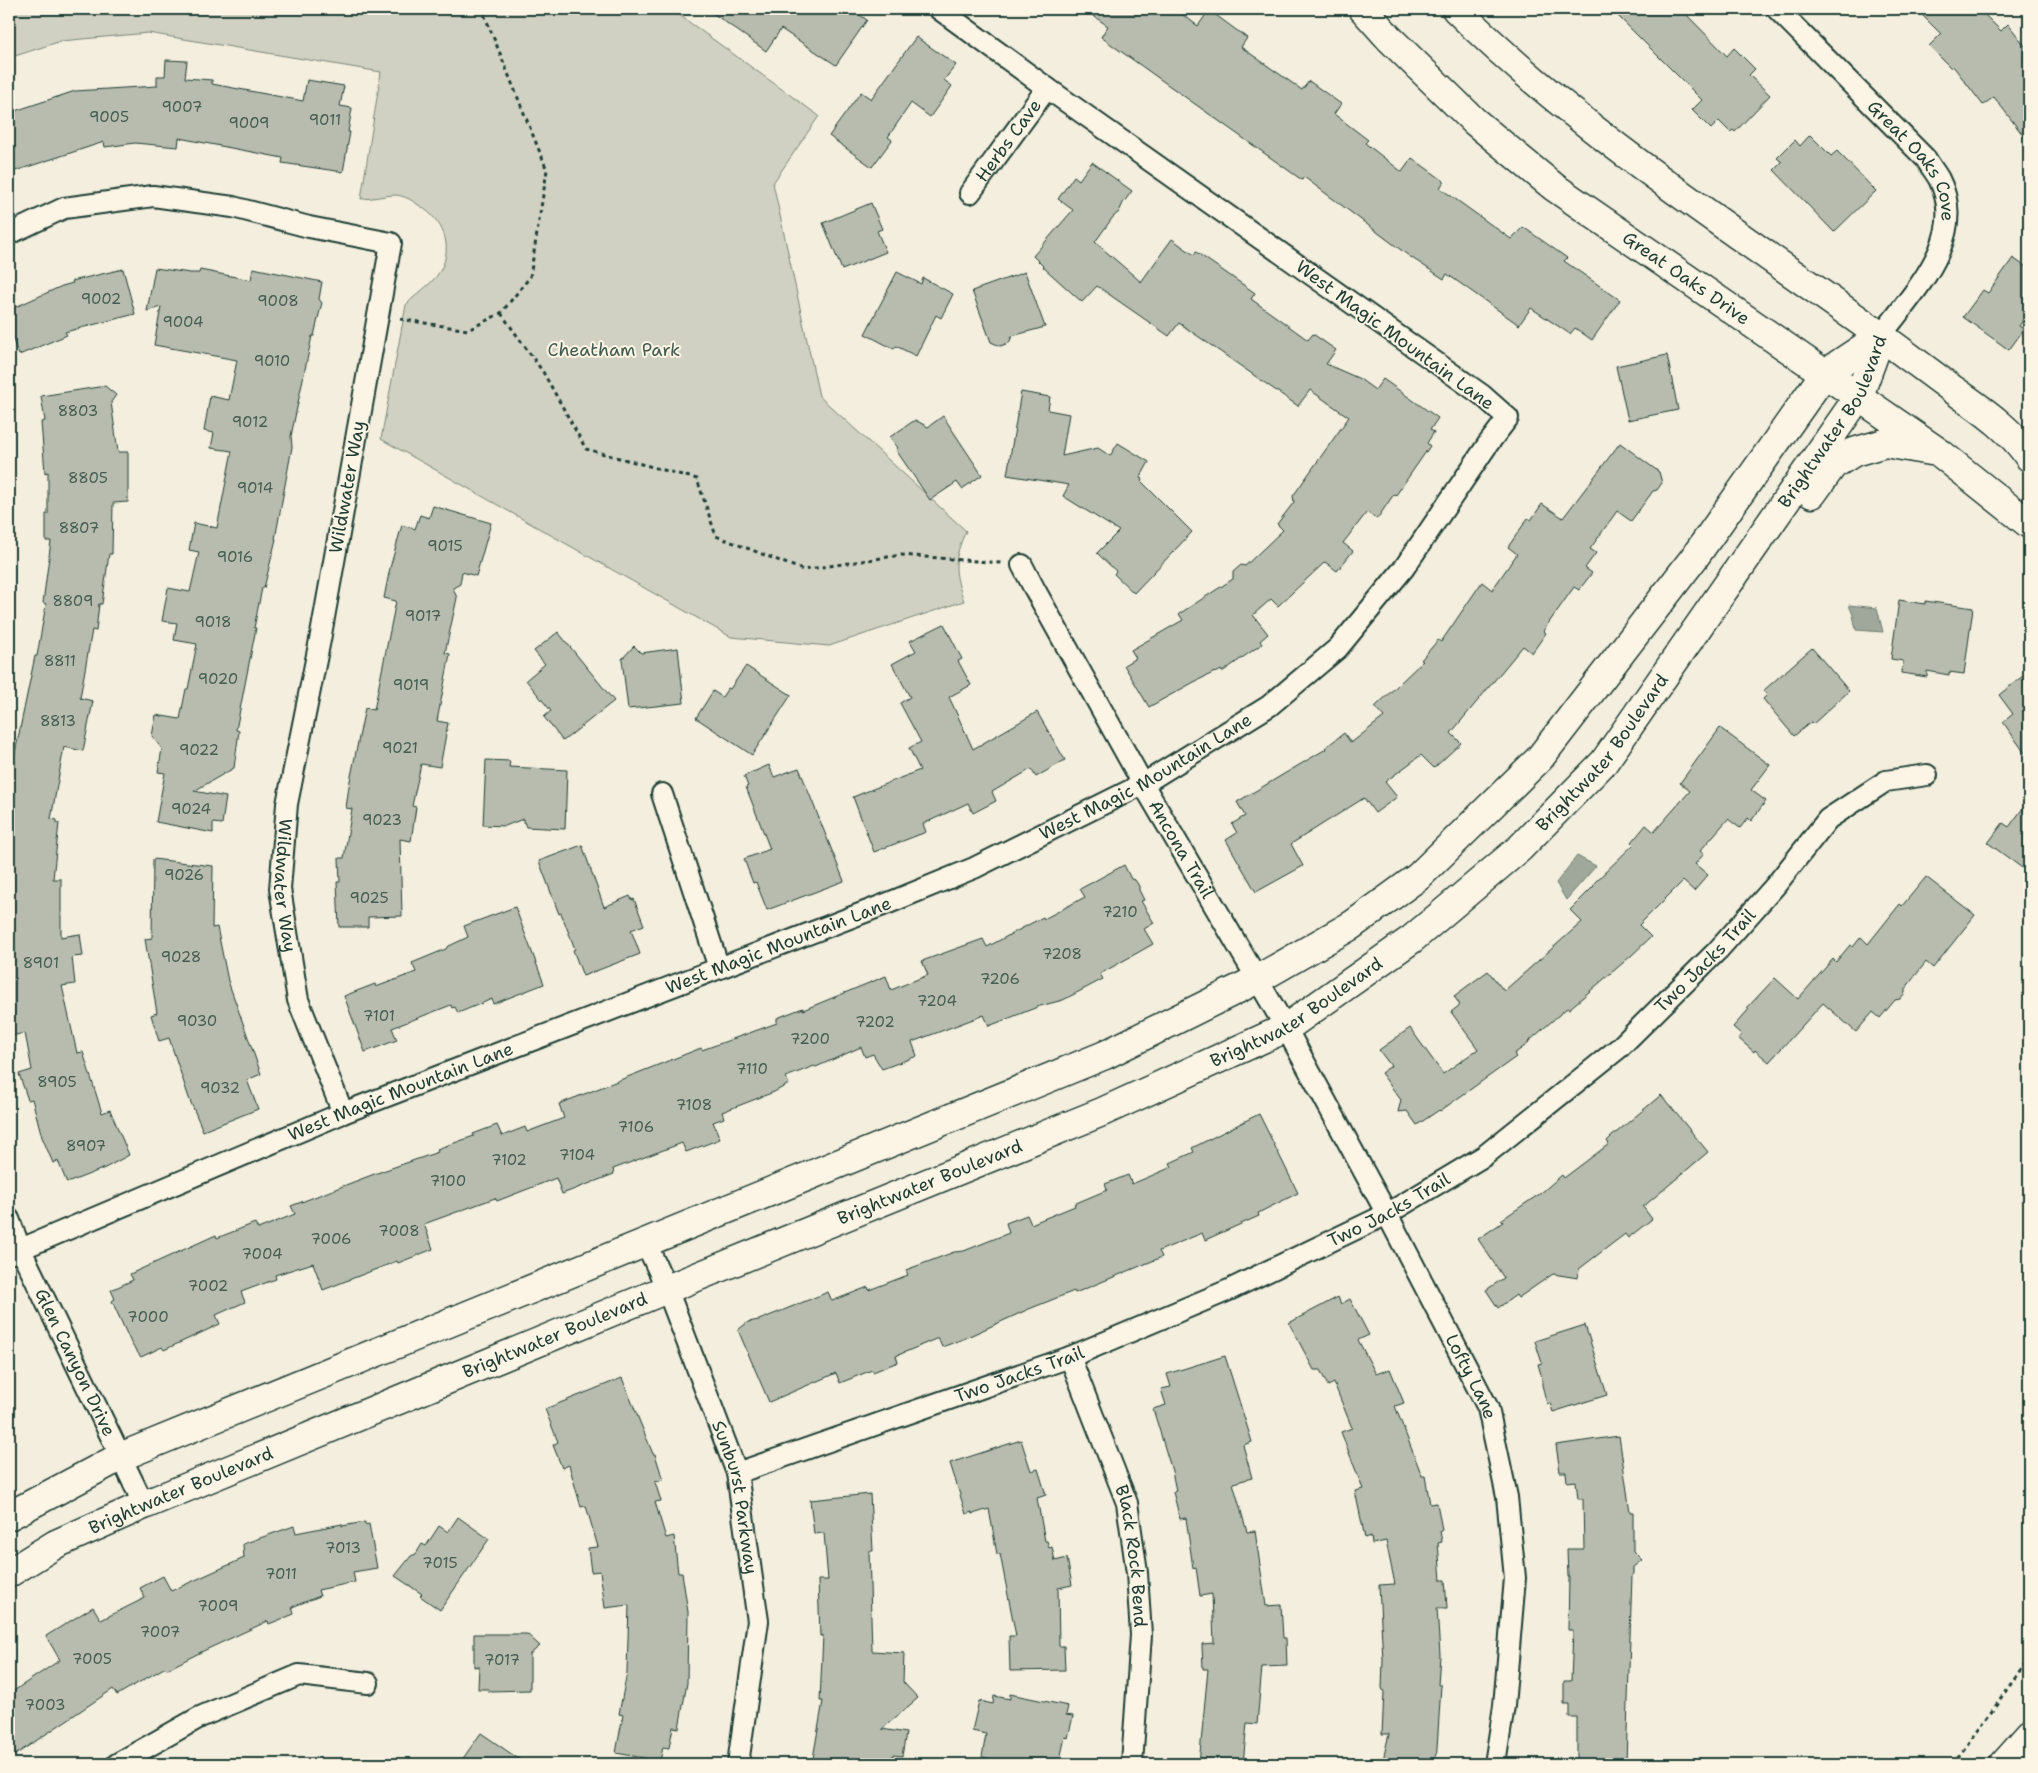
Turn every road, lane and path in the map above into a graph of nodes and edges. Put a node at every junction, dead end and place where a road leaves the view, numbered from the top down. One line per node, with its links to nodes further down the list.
1 (482, 9): 9 (path)
2 (939, 9): 6 (street, West Magic Mountain Lane)
3 (1364, 9): 12 (street, Great Oaks Drive)
4 (1456, 9): 11 (street)
5 (1777, 9): 11 (street, Great Oaks Cove)
6 (1047, 88): 7 (street, Herbs Cave); 20 (street, West Magic Mountain Lane)
7 (970, 193)
8 (9, 234): 10 (street, Wildwater Way)
9 (501, 313): 10 (path); 17 (path)
10 (378, 315): 25 (street, Wildwater Way)
11 (1881, 336): 12 (street, Brightwater Boulevard); 13 (street, Brightwater Boulevard); 15 (street)
12 (1824, 374): 13 (street, Great Oaks Drive); 23 (street, Brightwater Boulevard)
13 (1858, 396): 14 (street, Great Oaks Drive); 18 (street, Brightwater Boulevard)
14 (1940, 453): 16 (street, Great Oaks Drive); 18 (street)
15 (2029, 457)
16 (2029, 524)
17 (1022, 565): 20 (street, Ancona Trail)
18 (1730, 582): 24 (street, Brightwater Boulevard)
19 (1927, 775): 26 (street, Two Jacks Trail)
20 (1143, 784): 22 (street, West Magic Mountain Lane); 23 (street, Ancona Trail)
21 (662, 794): 22 (street)
22 (720, 968): 25 (street, West Magic Mountain Lane)
23 (1258, 980): 24 (street, Ancona Trail); 28 (street, Brightwater Boulevard)
24 (1286, 1028): 26 (street, Lofty Lane); 30 (street, Brightwater Boulevard)
25 (343, 1113): 29 (street, West Magic Mountain Lane)
26 (1387, 1214): 31 (street, Two Jacks Trail); 43 (street, Lofty Lane)
27 (9, 1219): 29 (street, Glen Canyon Drive)
28 (646, 1243): 30 (street, Sunburst Parkway); 32 (street, Brightwater Boulevard)
29 (15, 1251): 32 (street, Glen Canyon Drive)
30 (667, 1289): 33 (street, Sunburst Parkway); 34 (street, Brightwater Boulevard)
31 (1070, 1357): 33 (street, Two Jacks Trail); 42 (street, Black Rock Bend)
32 (120, 1457): 34 (street, Glen Canyon Drive); 35 (street, Brightwater Boulevard)
33 (737, 1473): 41 (street, Sunburst Parkway)
34 (144, 1505): 36 (street, Brightwater Boulevard)
35 (9, 1516)
36 (9, 1573)
37 (2029, 1659): 44 (path)
38 (368, 1683): 40 (street)
39 (2029, 1736): 45 (street)
40 (117, 1764)
41 (738, 1764)
42 (1132, 1764)
43 (1495, 1764)
44 (1953, 1764)
45 (2004, 1764)

